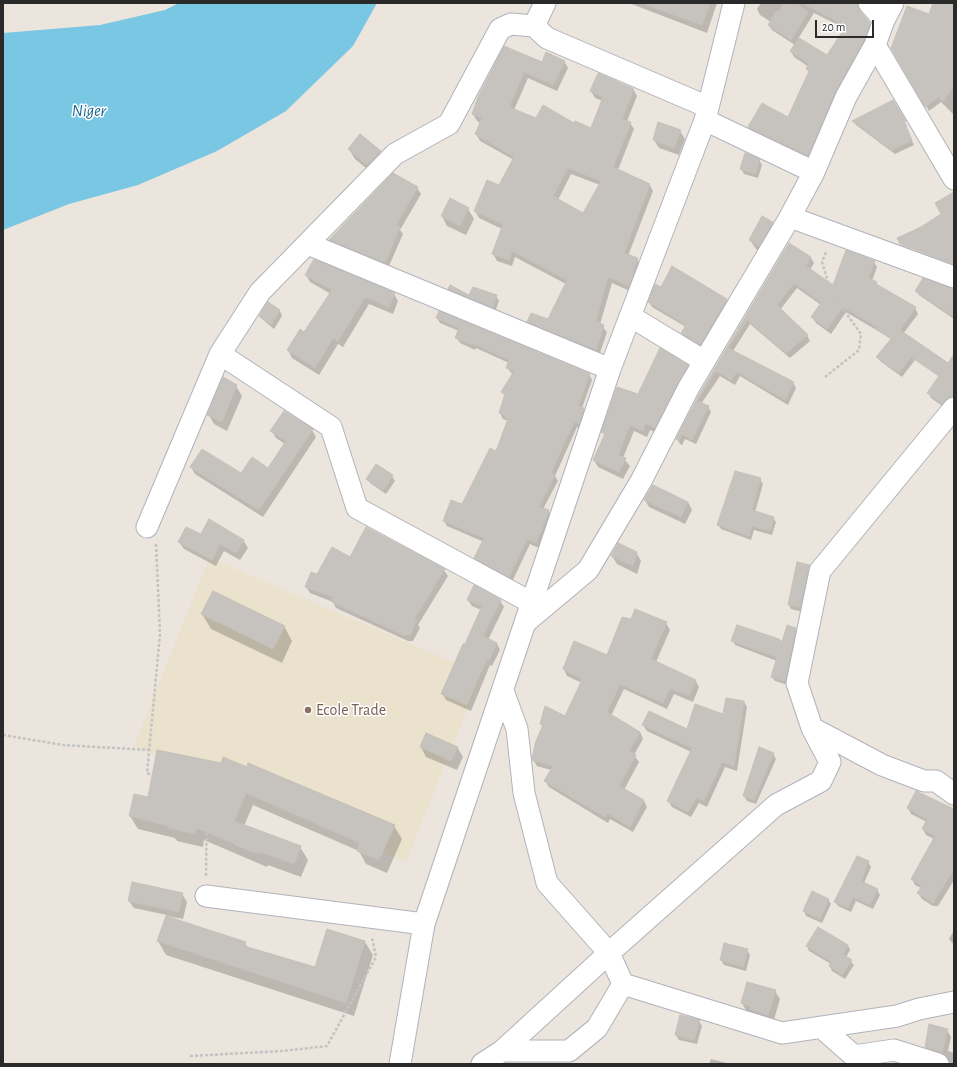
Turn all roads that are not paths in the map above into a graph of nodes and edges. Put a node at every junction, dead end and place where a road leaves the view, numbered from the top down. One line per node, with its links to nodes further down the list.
1 (545, 3): 5 (street)
2 (869, 3): 4 (street)
3 (731, 4): 7 (street)
4 (888, 11): 6 (street)
5 (534, 26): 7 (street); 11 (street)
6 (874, 45): 8 (street); 9 (street)
7 (706, 113): 8 (street); 13 (street)
8 (814, 172): 10 (street)
9 (954, 179)
10 (790, 217): 12 (street); 15 (street)
11 (308, 244): 14 (street); 16 (street)
12 (954, 277)
13 (630, 316): 15 (street); 16 (street)
14 (220, 354): 18 (street); 19 (street)
15 (704, 361): 19 (street)
16 (610, 369): 19 (street)
17 (954, 408): 21 (street)
18 (151, 532)
19 (529, 612): 20 (street)
20 (503, 691): 24 (street); 25 (street)
21 (812, 728): 22 (street); 25 (street)
22 (954, 794)
23 (206, 896): 24 (street)
24 (424, 924): 30 (street)
25 (609, 952): 26 (street); 29 (street)
26 (623, 984): 28 (street); 29 (street)
27 (954, 1002): 28 (street)
28 (821, 1027): 31 (street)
29 (491, 1060)
30 (400, 1064)
31 (938, 1064)

